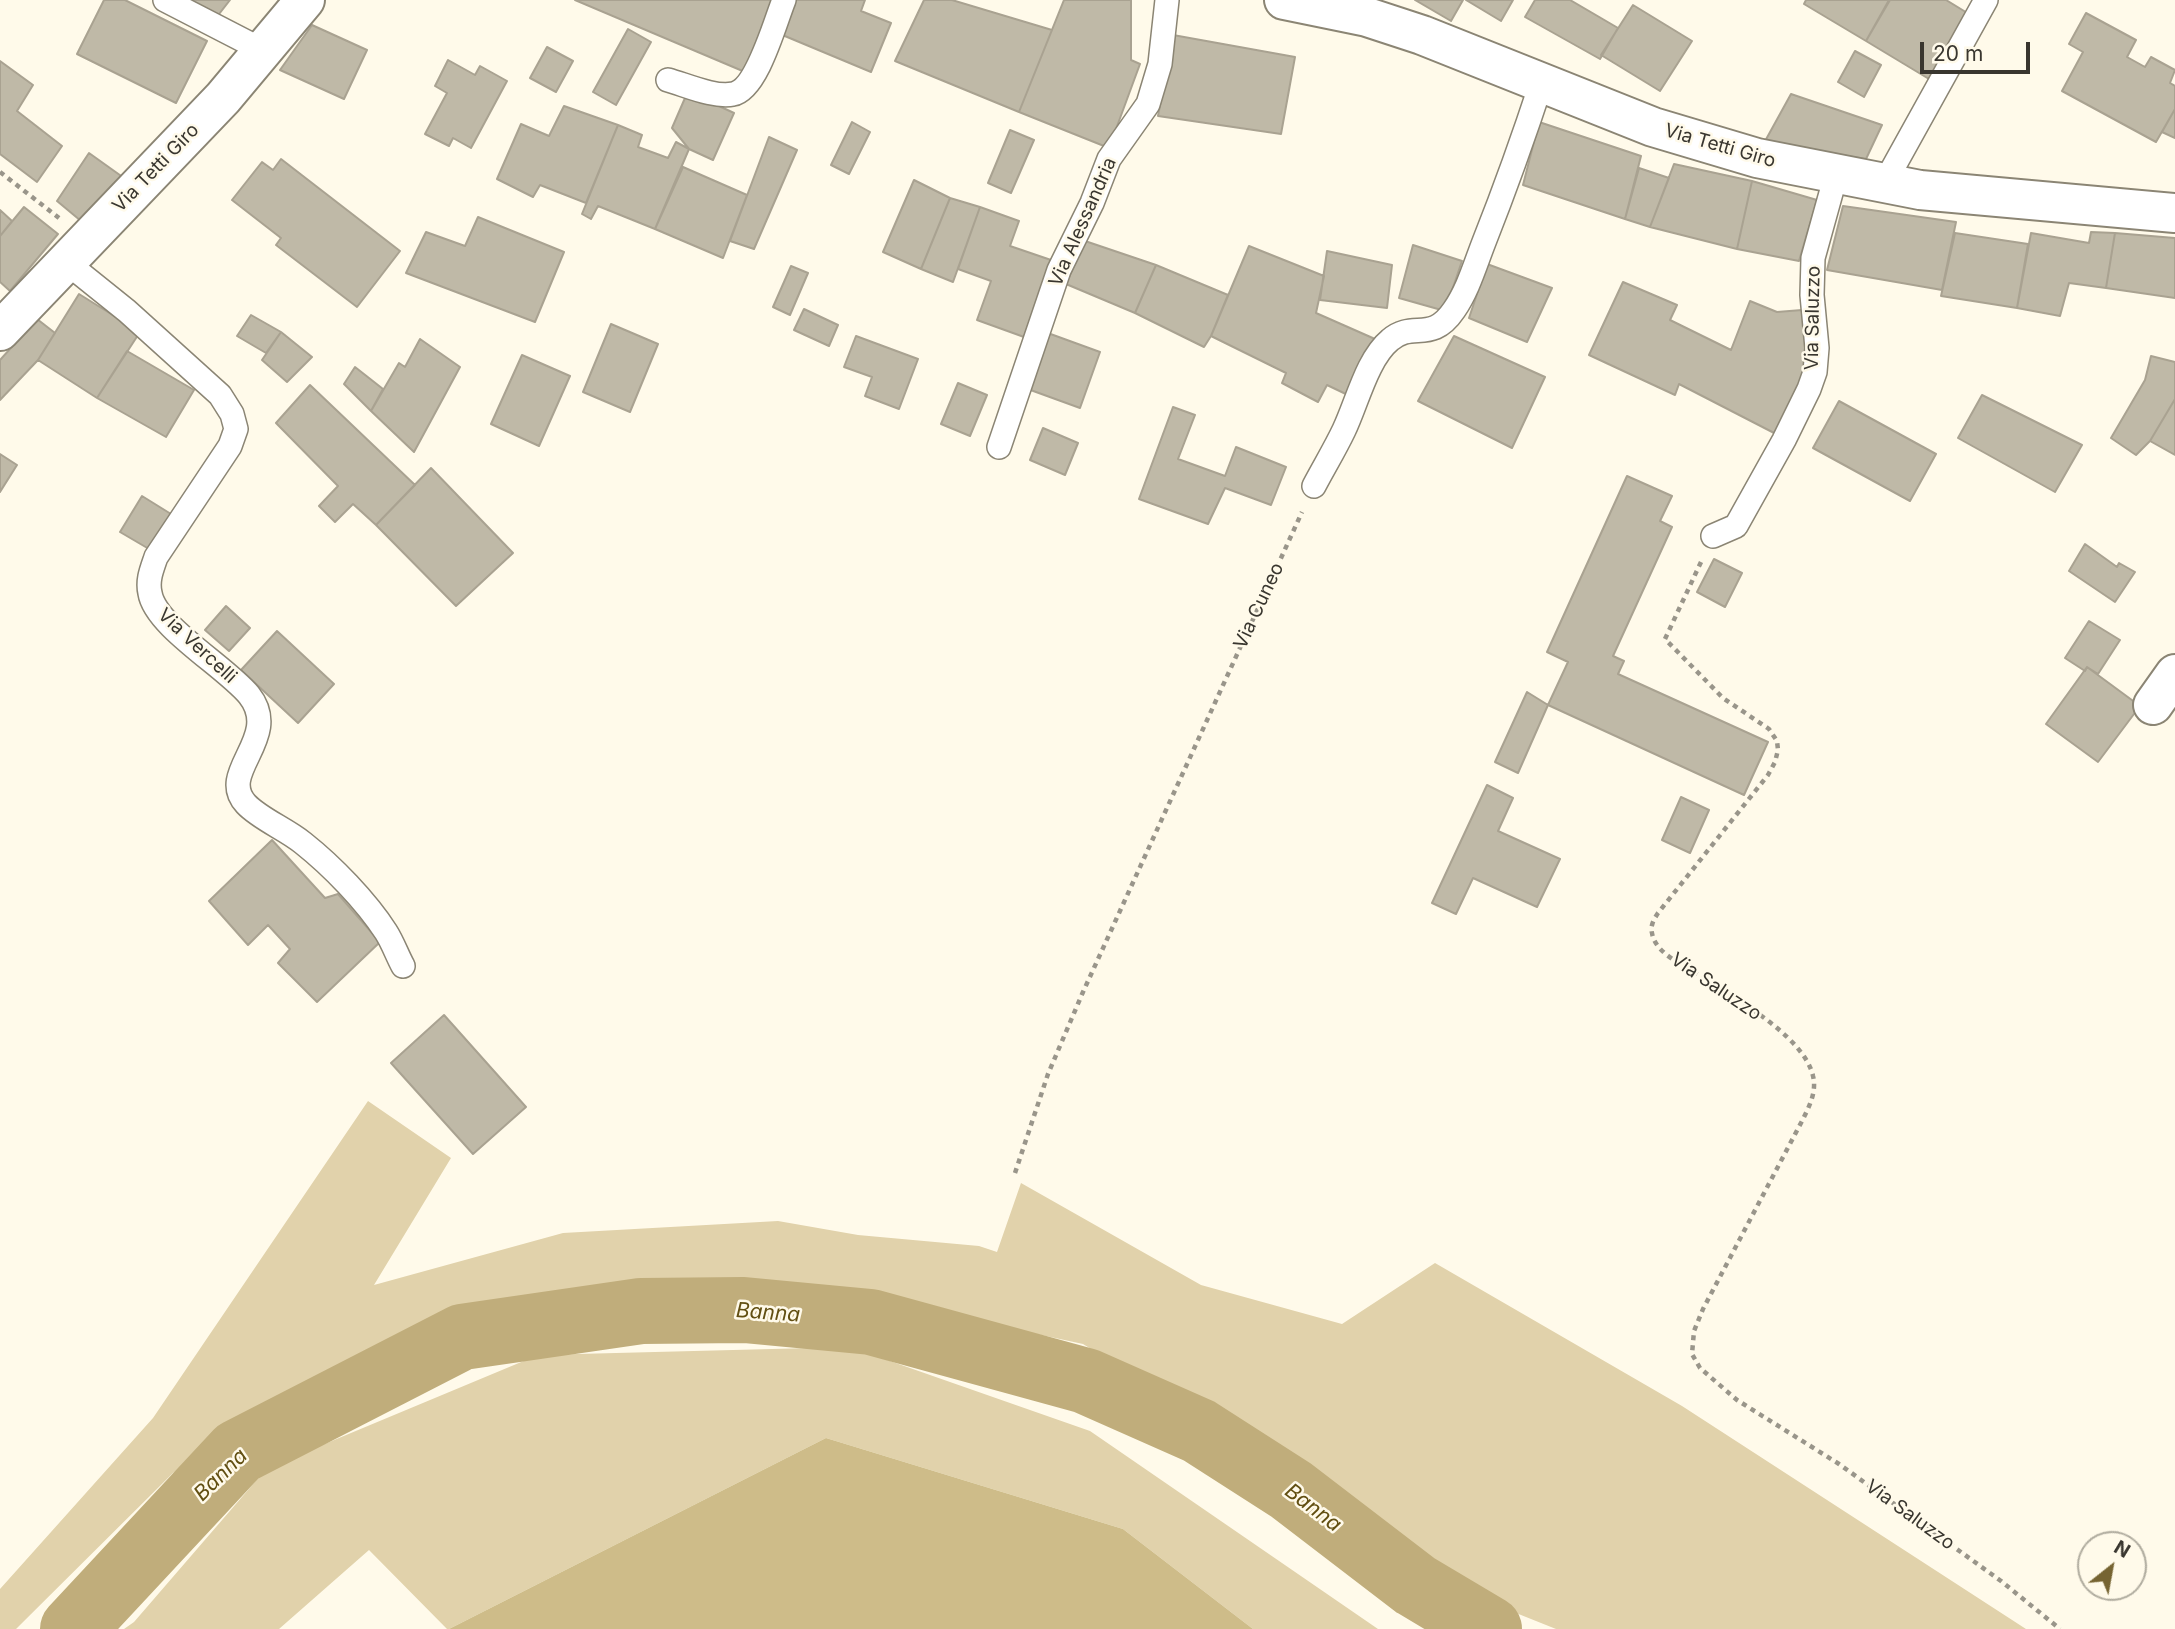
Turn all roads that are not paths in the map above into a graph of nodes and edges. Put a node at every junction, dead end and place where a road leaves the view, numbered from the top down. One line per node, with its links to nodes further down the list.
1 (165, 0): 7 (lane)
2 (305, 0): 7 (street, Via Tetti Giro)
3 (784, 0): 8 (lane)
4 (1167, 0): 15 (lane, Via Alessandria)
5 (1284, 0): 9 (street, Via Tetti Giro)
6 (1986, 0): 11 (lane)
7 (264, 51): 13 (street, Via Tetti Giro)
8 (668, 80)
9 (1542, 81): 10 (street, Via Tetti Giro); 16 (lane)
10 (1836, 175): 11 (street, Via Tetti Giro); 17 (lane, Via Saluzzo)
11 (1884, 184): 12 (street, Via Tetti Giro)
12 (2175, 213)
13 (76, 251): 14 (street, Via Tetti Giro); 20 (lane, Via Vercelli)
14 (0, 331)
15 (999, 447)
16 (1314, 486)
17 (1713, 536)
18 (2175, 674): 19 (street)
19 (2153, 705)
20 (402, 966)

